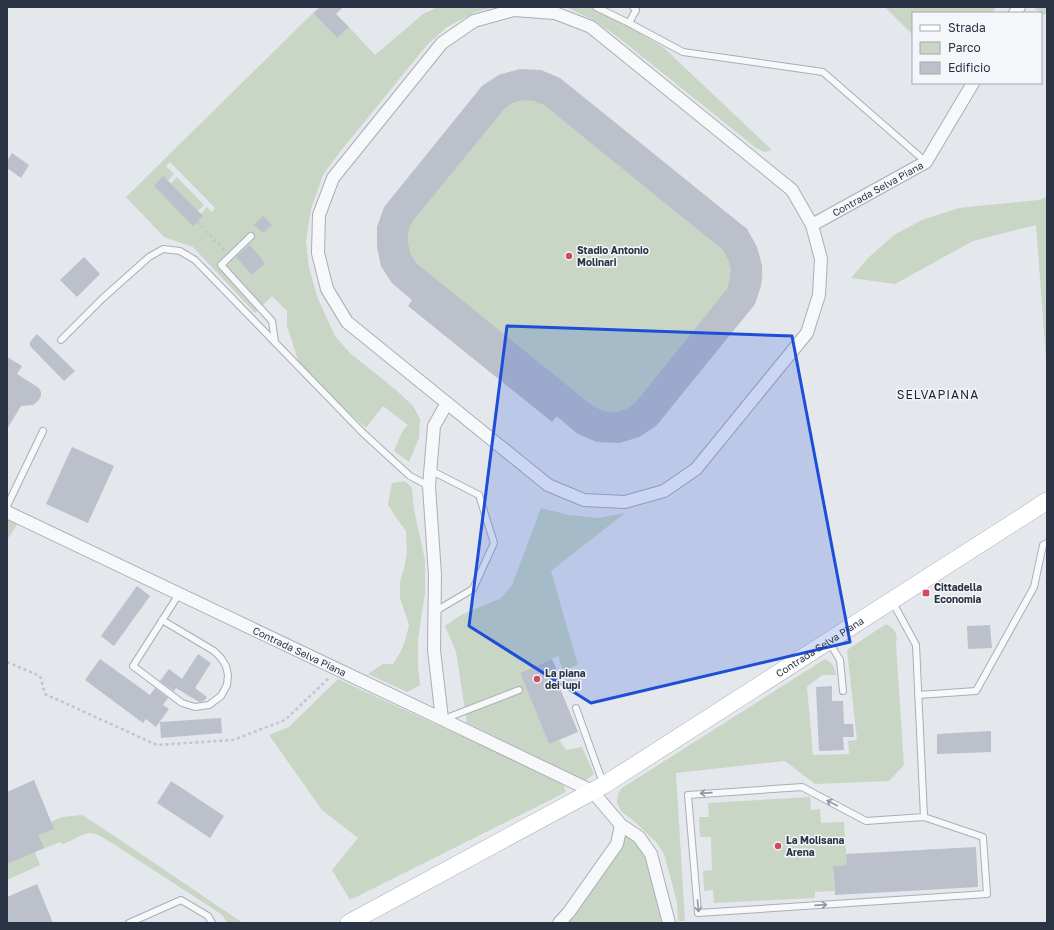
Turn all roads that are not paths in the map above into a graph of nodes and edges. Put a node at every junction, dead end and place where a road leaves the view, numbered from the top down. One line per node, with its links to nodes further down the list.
1 (596, 7): 3 (lane)
2 (633, 7): 3 (lane)
3 (629, 23): 5 (lane)
4 (972, 84): 5 (street, Contrada Selva Piana)
5 (926, 162): 6 (street, Contrada Selva Piana)
6 (812, 225): 10 (street); 10 (street)
7 (251, 236): 9 (lane)
8 (61, 340): 9 (lane)
9 (275, 342): 13 (lane)
10 (447, 403): 12 (street)
11 (43, 431): 15 (lane)
12 (430, 470): 13 (street); 20 (lane)
13 (429, 486): 20 (street)
14 (1047, 501): 19 (street, Contrada Selva Piana)
15 (7, 506)
16 (7, 512): 18 (street, Contrada Selva Piana)
17 (1047, 543): 25 (lane)
18 (179, 594): 21 (lane); 27 (street, Contrada Selva Piana)
19 (892, 600): 22 (street, Contrada Selva Piana); 25 (lane)
20 (434, 612): 27 (street)
21 (162, 620): 21 (lane)
22 (829, 641): 24 (lane); 28 (street, Contrada Selva Piana)
23 (519, 690): 27 (lane)
24 (843, 691)
25 (918, 695): 29 (lane)
26 (576, 708): 28 (lane)
27 (442, 719): 28 (street, Contrada Selva Piana)
28 (598, 788): 30 (street); 33 (street, Contrada Selva Piana)
29 (924, 817): 29 (lane, one-way to 29)
30 (621, 825): 34 (street); 35 (street)
31 (128, 923): 32 (lane)
32 (212, 923)
33 (349, 923)
34 (560, 923)
35 (669, 923)

